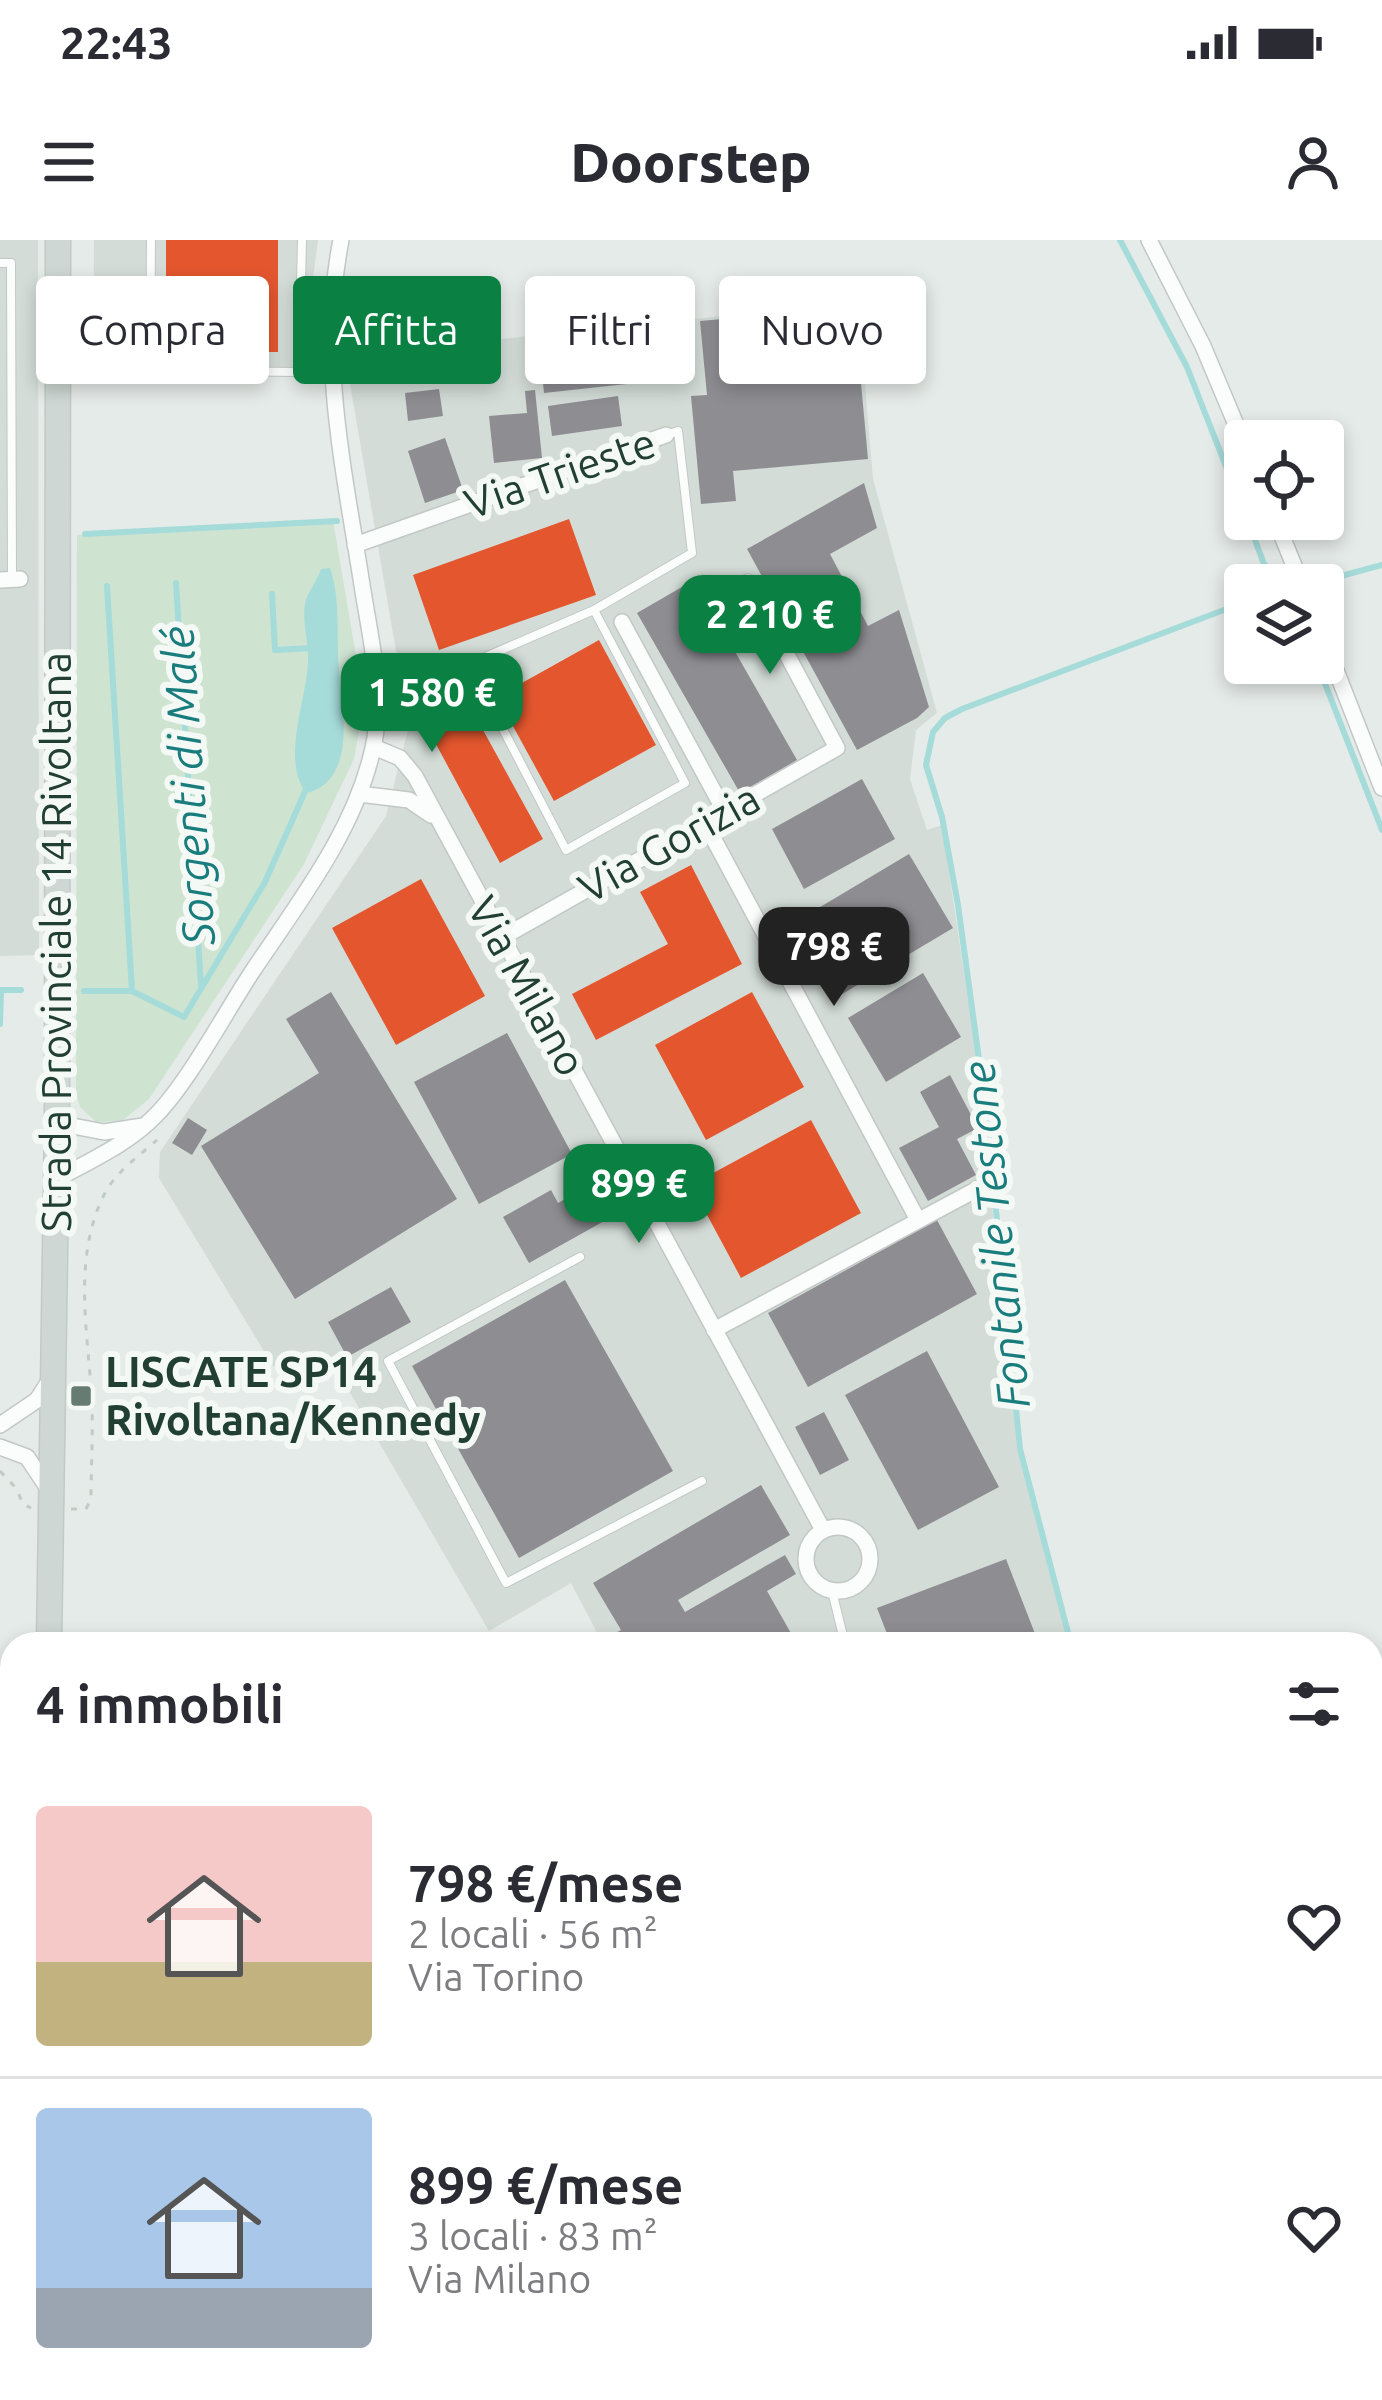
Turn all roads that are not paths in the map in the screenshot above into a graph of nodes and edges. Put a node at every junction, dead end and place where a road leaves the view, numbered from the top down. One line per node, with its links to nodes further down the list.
1 (58, 240): 22 (main road, Strada Provinciale 14 Rivoltana)
2 (152, 240): 3 (lane)
3 (302, 240)
4 (341, 240): 9 (street)
5 (1149, 240): 7 (street)
6 (0, 263): 10 (lane)
7 (1234, 420)
8 (666, 435): 9 (street, Via Trieste); 12 (lane, Via Trieste)
9 (356, 545): 15 (street)
10 (11, 580)
11 (748, 582): 18 (street, Via Gorizia)
12 (594, 610): 12 (lane, Via Trieste)
13 (622, 622): 18 (street)
14 (1341, 684): 16 (street)
15 (374, 747): 17 (street); 19 (street, Via Milano)
16 (1382, 788)
17 (358, 794): 19 (street); 23 (street)
18 (725, 812): 20 (street, Via Gorizia)
19 (437, 821): 21 (street, Via Milano)
20 (705, 823): 21 (street, Via Gorizia); 26 (street)
21 (501, 938): 28 (street, Via Milano)
22 (57, 1123): 23 (street); 24 (main road, Strada Provinciale 14 Rivoltana)
23 (146, 1125): 24 (street)
24 (55, 1180): 29 (main road, Strada Provinciale 14 Rivoltana)
25 (981, 1186): 26 (street)
26 (919, 1220): 28 (street)
27 (580, 1257): 32 (lane)
28 (714, 1330): 34 (street, Via Milano)
29 (52, 1375): 30 (street); 33 (main road, Strada Provinciale 14 Rivoltana)
30 (0, 1425)
31 (0, 1447): 33 (street)
32 (702, 1481)
33 (50, 1501): 36 (main road, Strada Provinciale 14 Rivoltana)
34 (823, 1530): 35 (street); 35 (street)
35 (832, 1591): 37 (lane)
36 (49, 1632)
37 (841, 1632)

